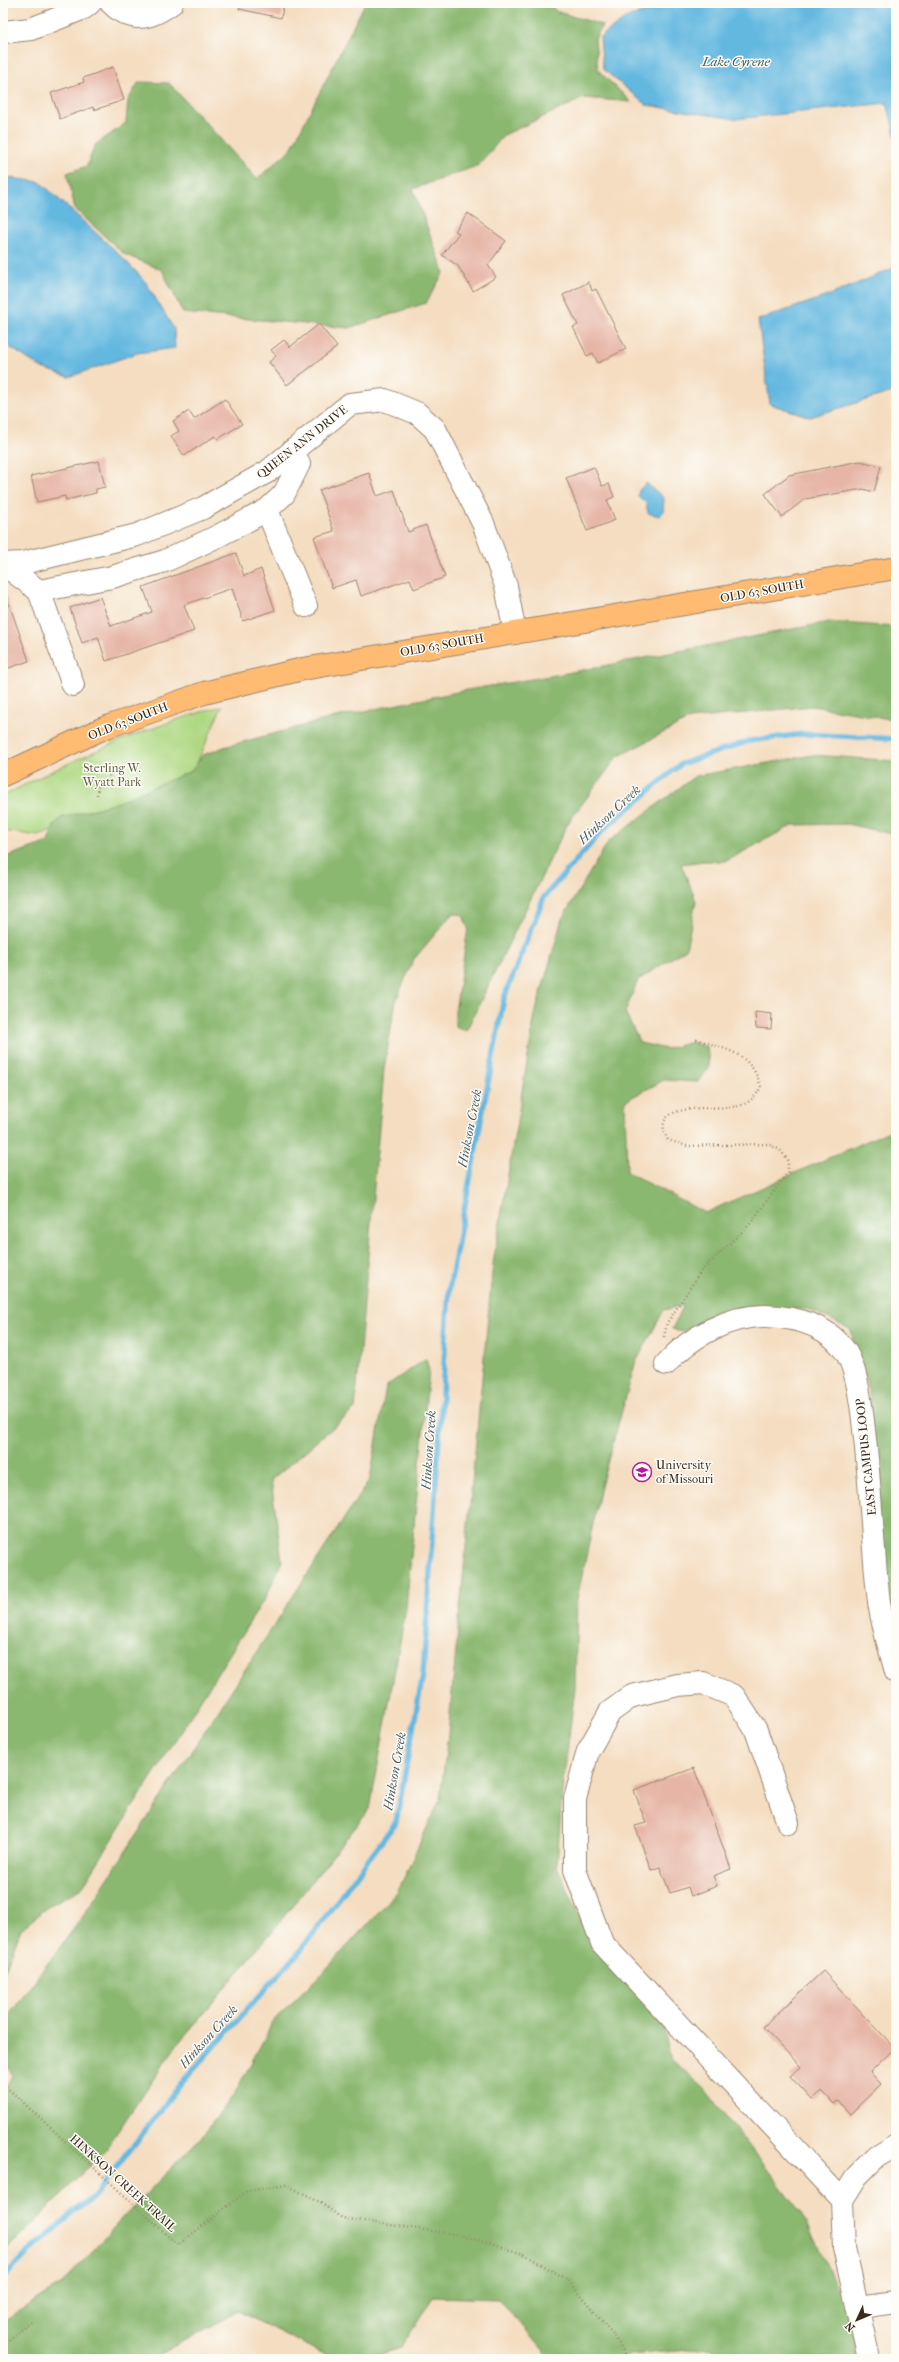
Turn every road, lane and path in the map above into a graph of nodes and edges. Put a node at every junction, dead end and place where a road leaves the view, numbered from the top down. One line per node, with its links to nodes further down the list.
1 (90, 3): 4 (street)
2 (111, 3): 3 (street)
3 (172, 3)
4 (3, 32)
5 (293, 450): 6 (street); 7 (street, QUEEN ANN DRIVE); 11 (street, QUEEN ANN DRIVE)
6 (267, 510): 9 (street); 10 (street)
7 (3, 564): 9 (street)
8 (896, 568): 11 (main road, OLD 63 SOUTH)
9 (39, 591): 12 (street)
10 (306, 606)
11 (515, 633): 14 (main road, OLD 63 SOUTH)
12 (73, 685)
13 (111, 771): 15 (path)
14 (3, 775)
15 (97, 795)
16 (696, 1039): 17 (path)
17 (669, 1361): 18 (street, EAST CAMPUS LOOP)
18 (896, 1672)
19 (788, 1823): 22 (street)
20 (3, 2084): 27 (path, HINKSON CREEK TRAIL)
21 (896, 2145): 22 (street)
22 (842, 2200): 24 (street)
23 (896, 2302): 24 (street)
24 (858, 2307): 28 (street)
25 (32, 2321): 26 (path)
26 (3, 2346)
27 (628, 2359)
28 (869, 2359)

